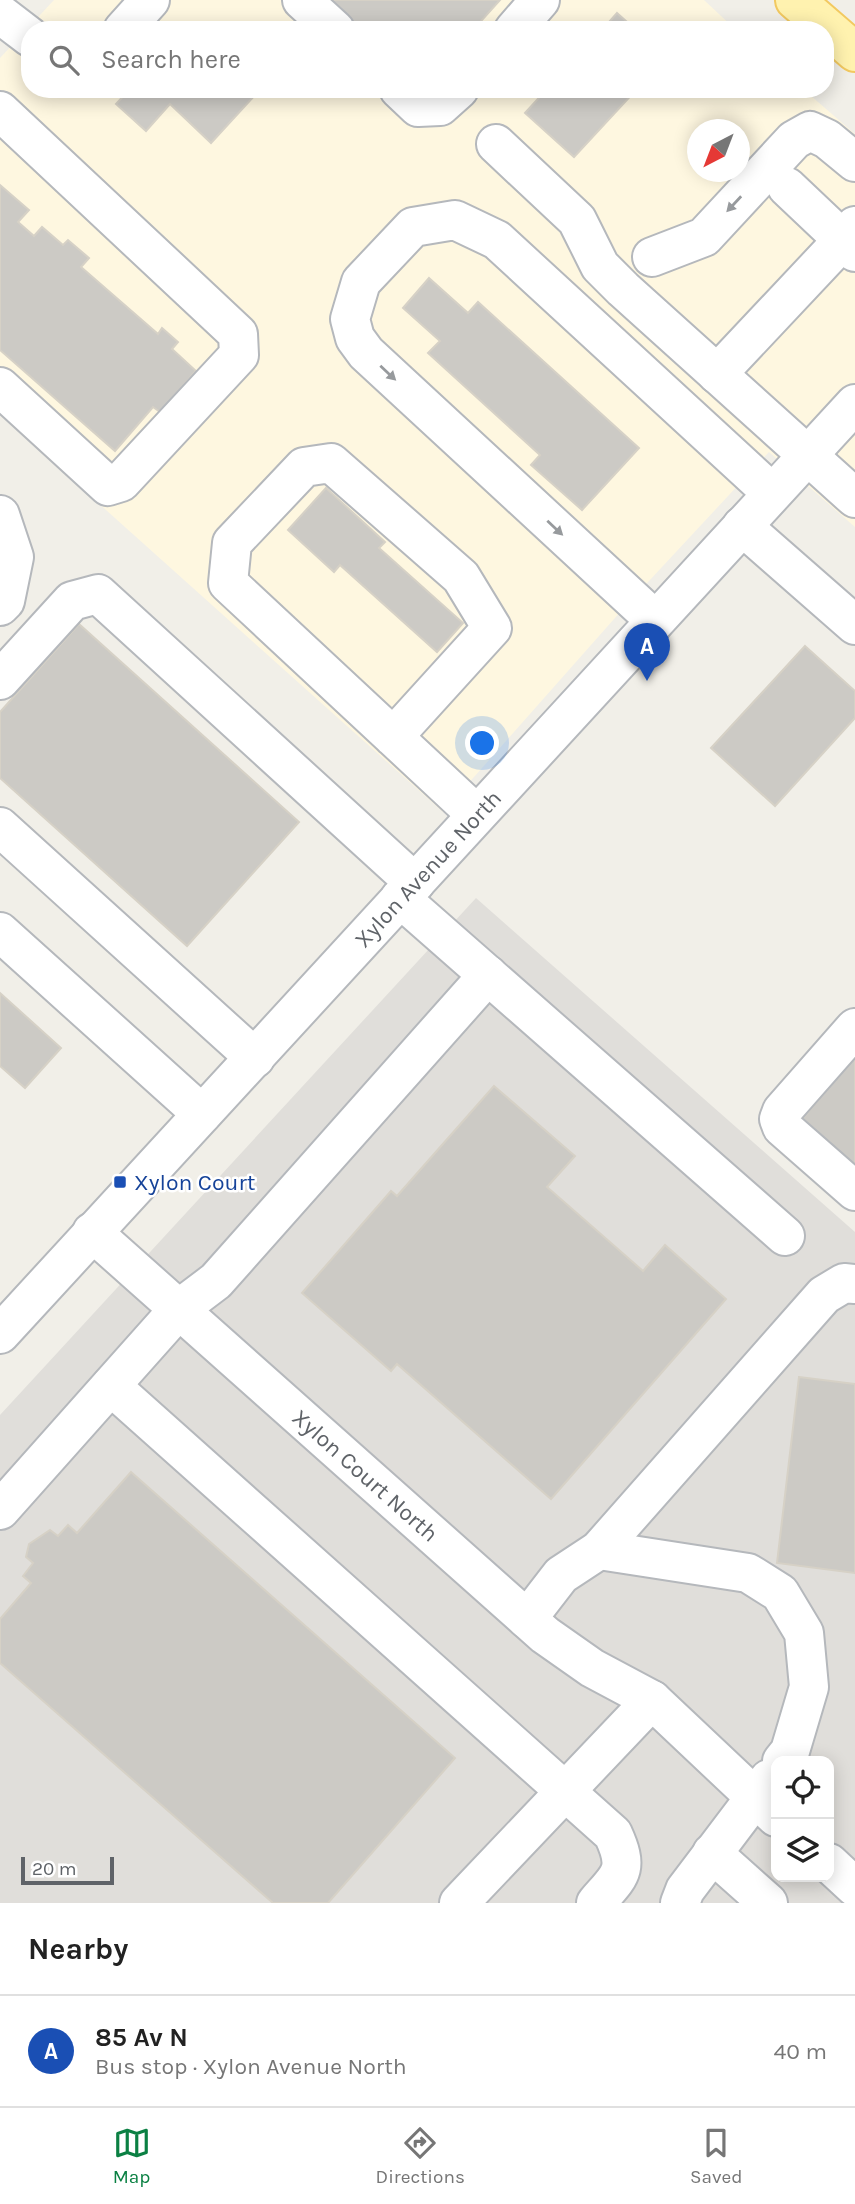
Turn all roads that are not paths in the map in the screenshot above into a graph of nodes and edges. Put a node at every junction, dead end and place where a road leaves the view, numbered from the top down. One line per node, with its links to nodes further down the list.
1 (150, 0): 6 (street)
2 (302, 0): 7 (street)
3 (540, 0): 8 (street)
4 (795, 0): 9 (main road)
5 (0, 14): 10 (street)
6 (131, 21)
7 (325, 21)
8 (522, 21)
9 (819, 21)
10 (21, 30)
11 (834, 34): 12 (main road)
12 (855, 52)
13 (408, 98): 14 (street)
14 (449, 98)
15 (0, 111): 22 (street)
16 (496, 144): 21 (street)
17 (855, 162): 20 (street, one-way to 20)
18 (787, 187): 19 (street)
19 (851, 239): 21 (street)
20 (652, 257)
21 (717, 374): 24 (street)
22 (0, 387)
23 (855, 404): 24 (street, Xylon Avenue North)
24 (807, 455): 25 (street, Xylon Avenue North); 26 (street)
25 (772, 493): 28 (street, Xylon Avenue North); 30 (street, one-way to 30)
26 (855, 498)
27 (0, 515): 29 (street)
28 (742, 526): 30 (street, Xylon Avenue North); 31 (street)
29 (0, 606)
30 (655, 620): 34 (street, Xylon Avenue North)
31 (855, 625)
32 (0, 680): 36 (street)
33 (393, 737): 33 (street); 34 (street)
34 (476, 814): 36 (street, Xylon Avenue North)
35 (0, 827): 40 (street)
36 (407, 891): 38 (street); 40 (street, Xylon Avenue North)
37 (0, 932): 41 (street)
38 (488, 975): 44 (street); 46 (street)
39 (855, 1028): 42 (street)
40 (255, 1058): 41 (street, Xylon Avenue North)
41 (202, 1114): 43 (street, Xylon Avenue North)
42 (855, 1191)
43 (92, 1232): 46 (street, Xylon Court North); 47 (street, Xylon Avenue North)
44 (785, 1236)
45 (855, 1284): 50 (street)
46 (179, 1310): 48 (street); 51 (street, Xylon Court North)
47 (0, 1334)
48 (111, 1386): 49 (street); 54 (street)
49 (0, 1510)
50 (599, 1550): 51 (street); 53 (street)
51 (527, 1619): 52 (street, Xylon Court North)
52 (652, 1700): 54 (street); 55 (street, Xylon Court North)
53 (786, 1756)
54 (566, 1790): 59 (street); 60 (street)
55 (769, 1794): 56 (street)
56 (712, 1853): 61 (street); 62 (street)
57 (834, 1868): 58 (street)
58 (855, 1887)
59 (459, 1903)
60 (596, 1903)
61 (680, 1903)
62 (768, 1903)

